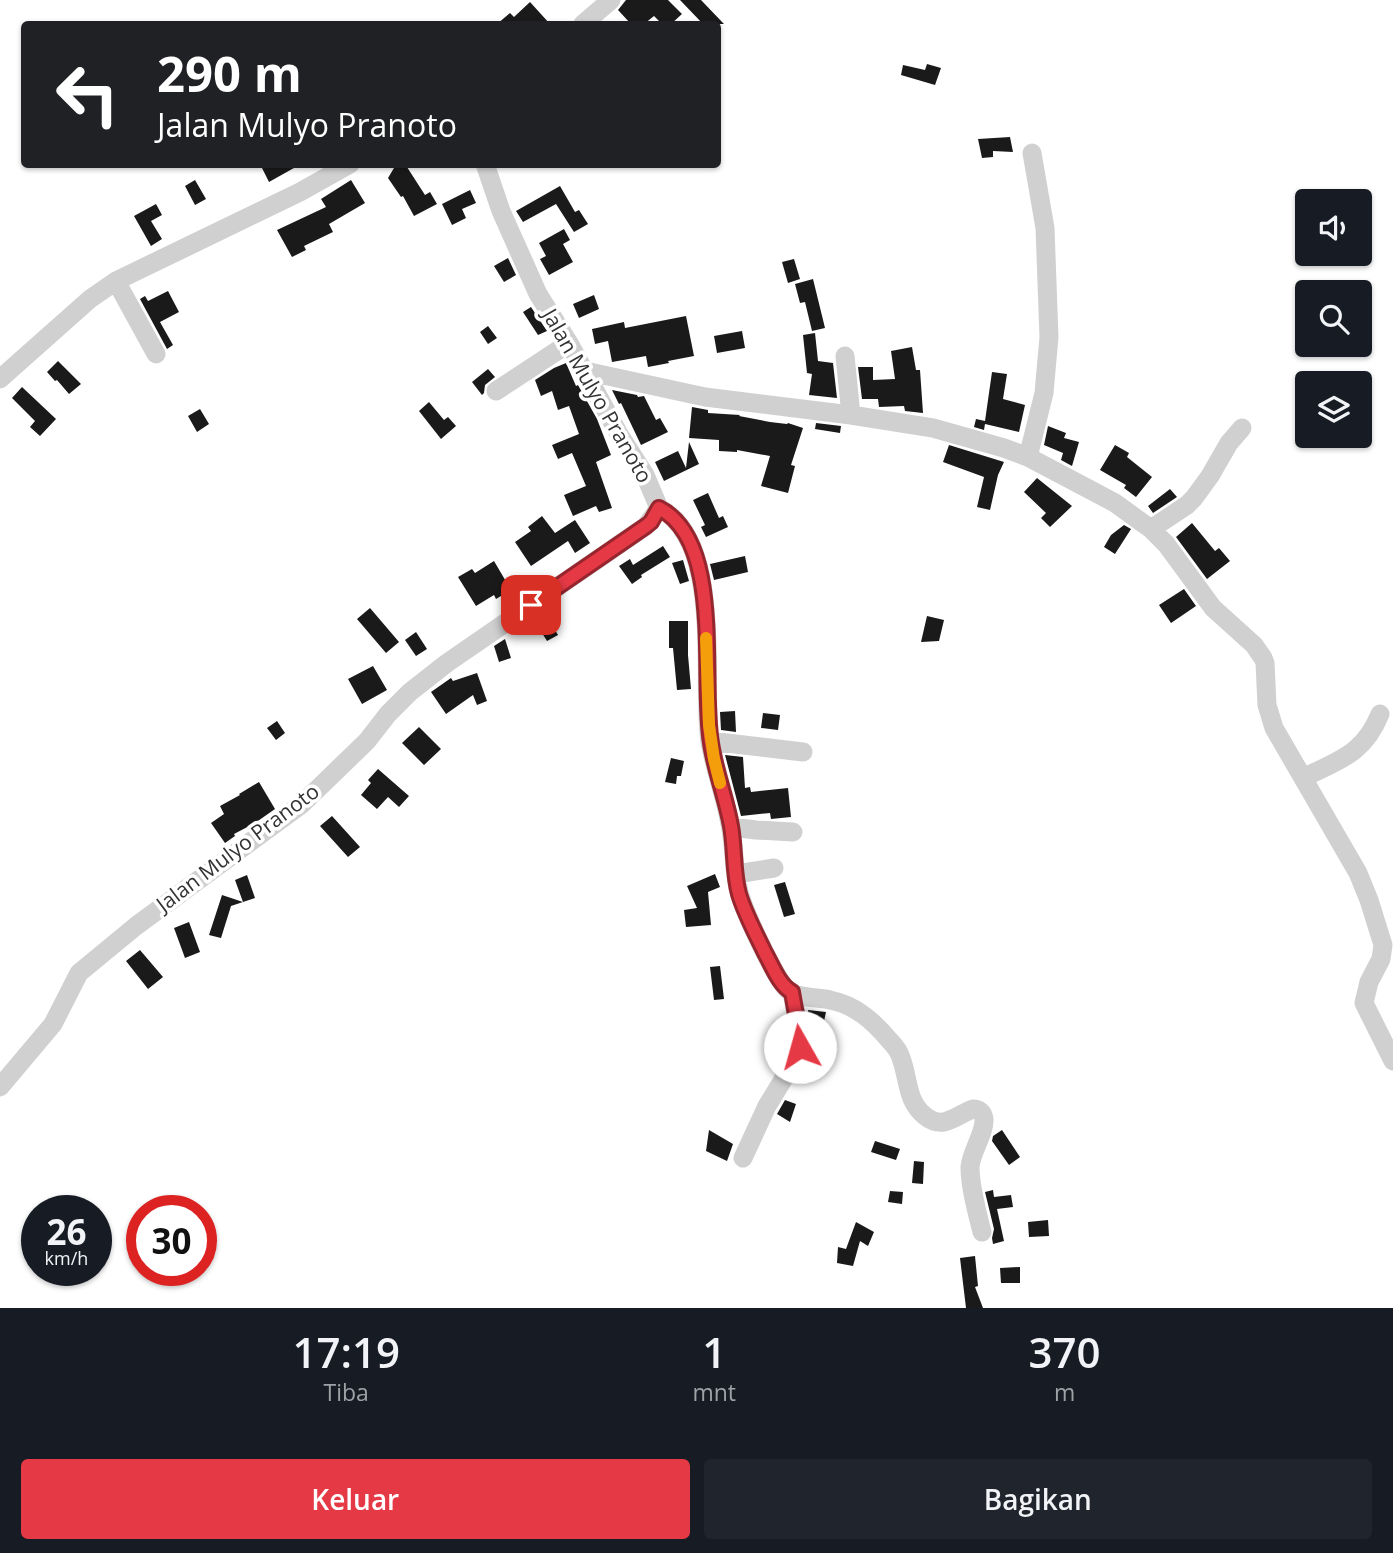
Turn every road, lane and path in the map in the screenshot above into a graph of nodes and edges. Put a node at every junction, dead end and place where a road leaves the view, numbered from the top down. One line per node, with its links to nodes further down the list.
1 (611, 0): 2 (street)
2 (586, 21)
3 (1032, 153): 15 (street)
4 (343, 168): 6 (street)
5 (486, 168): 7 (street, Jalan Mulyo Pranoto)
6 (116, 281): 8 (street); 11 (street)
7 (569, 343): 10 (street, Jalan Mulyo Pranoto); 12 (street)
8 (156, 354)
9 (845, 356): 13 (street)
10 (585, 371): 13 (street); 16 (street, Jalan Mulyo Pranoto)
11 (0, 379)
12 (496, 391)
13 (851, 415): 15 (street)
14 (1242, 428): 17 (street)
15 (1028, 457): 17 (street)
16 (659, 508): 19 (street); 28 (street, Jalan Mulyo Pranoto)
17 (1151, 528): 21 (street)
18 (1380, 715): 21 (street)
19 (710, 741): 20 (street); 22 (street)
20 (803, 752)
21 (1303, 778): 27 (street)
22 (731, 827): 23 (street); 25 (street)
23 (793, 832)
24 (774, 868): 25 (street)
25 (736, 874): 26 (street)
26 (792, 992): 29 (street); 30 (street)
27 (1393, 1062)
28 (0, 1087)
29 (743, 1158)
30 (982, 1232)

